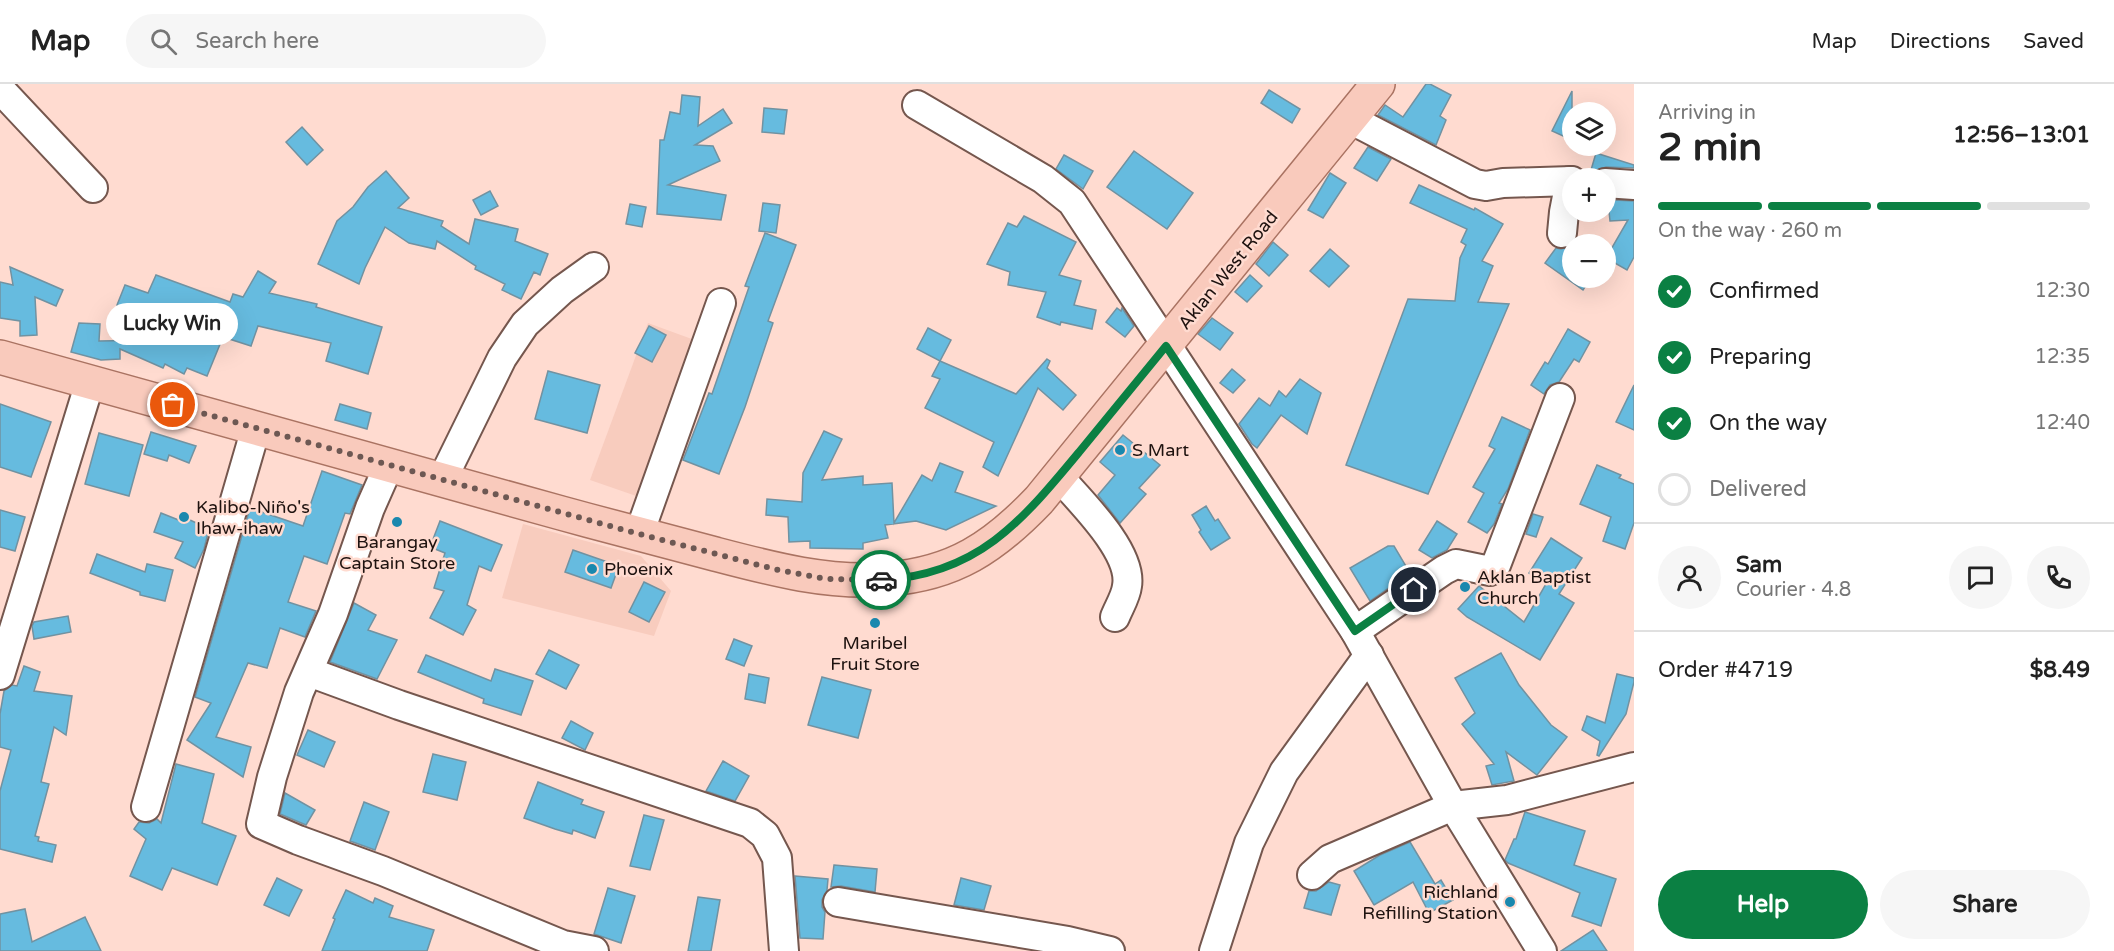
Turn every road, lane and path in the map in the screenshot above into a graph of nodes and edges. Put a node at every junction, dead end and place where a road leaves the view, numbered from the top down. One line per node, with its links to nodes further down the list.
1 (1378, 84): 4 (main road, Aklan West Road)
2 (0, 89): 8 (street)
3 (916, 105): 13 (street)
4 (1350, 118): 5 (street); 13 (main road, Aklan West Road)
5 (1562, 181)
6 (1616, 184): 7 (street)
7 (1634, 185)
8 (93, 188)
9 (1564, 222): 10 (street)
10 (1563, 233)
11 (594, 267): 20 (street)
12 (721, 303): 21 (street)
13 (1166, 346): 19 (main road, Aklan West Road); 23 (street)
14 (0, 357): 15 (main road, Aklan West Road)
15 (90, 382): 17 (main road, Aklan West Road); 25 (street)
16 (1560, 398): 23 (street)
17 (256, 428): 18 (main road, Aklan West Road); 28 (street)
18 (389, 465): 20 (main road, Aklan West Road); 24 (street)
19 (1059, 477): 21 (main road, Aklan West Road); 22 (street)
20 (442, 480): 21 (main road, Aklan West Road)
21 (652, 538)
22 (1115, 617)
23 (1362, 643): 27 (street); 34 (street)
24 (309, 672): 31 (street); 32 (street)
25 (0, 675)
26 (1634, 767): 27 (street)
27 (1453, 806): 29 (street); 35 (street)
28 (146, 807)
29 (1312, 875)
30 (838, 902): 33 (street)
31 (594, 951)
32 (784, 951)
33 (1110, 951)
34 (1215, 951)
35 (1542, 951)

